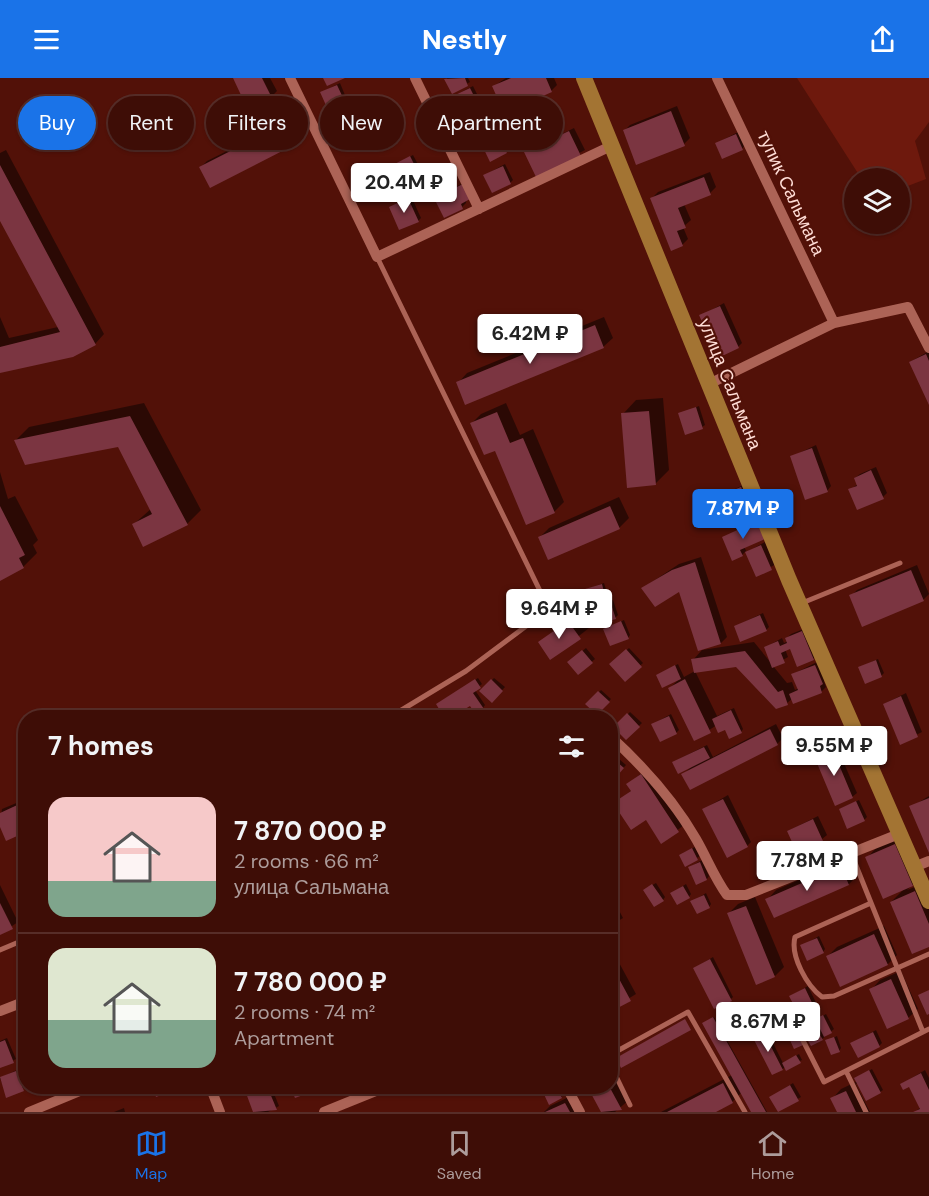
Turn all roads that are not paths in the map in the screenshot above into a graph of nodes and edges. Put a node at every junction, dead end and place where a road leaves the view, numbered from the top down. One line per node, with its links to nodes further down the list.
1 (290, 78): 7 (street)
2 (415, 78): 6 (street)
3 (584, 78): 5 (main road, улица Сальмана)
4 (717, 78): 8 (street, тупик Сальмана)
5 (611, 146): 6 (street); 10 (main road, улица Сальмана)
6 (479, 209): 7 (street)
7 (377, 257): 13 (lane)
8 (834, 322): 9 (street); 10 (street)
9 (929, 348)
10 (709, 384): 12 (main road, улица Сальмана)
11 (900, 563): 12 (lane)
12 (799, 604): 15 (main road, улица Сальмана)
13 (402, 710)
14 (618, 743): 16 (street)
15 (899, 834): 16 (street); 17 (main road, улица Сальмана)
16 (851, 853): 19 (lane)
17 (922, 864): 18 (main road, улица Сальмана)
18 (929, 901)
19 (871, 903): 23 (lane); 23 (lane)
20 (18, 942): 21 (lane)
21 (0, 950)
22 (929, 954): 23 (lane)
23 (896, 969): 27 (lane)
24 (18, 1004): 26 (street)
25 (786, 1007): 29 (lane)
26 (0, 1011)
27 (926, 1031): 29 (lane)
28 (618, 1051): 40 (lane)
29 (846, 1071): 41 (lane)
30 (618, 1081): 35 (lane)
31 (73, 1094): 36 (street)
32 (213, 1094): 37 (street)
33 (368, 1094): 38 (street)
34 (570, 1094): 39 (street)
35 (630, 1105)
36 (29, 1112)
37 (220, 1112)
38 (324, 1112)
39 (580, 1112)
40 (745, 1112)
41 (866, 1112)

